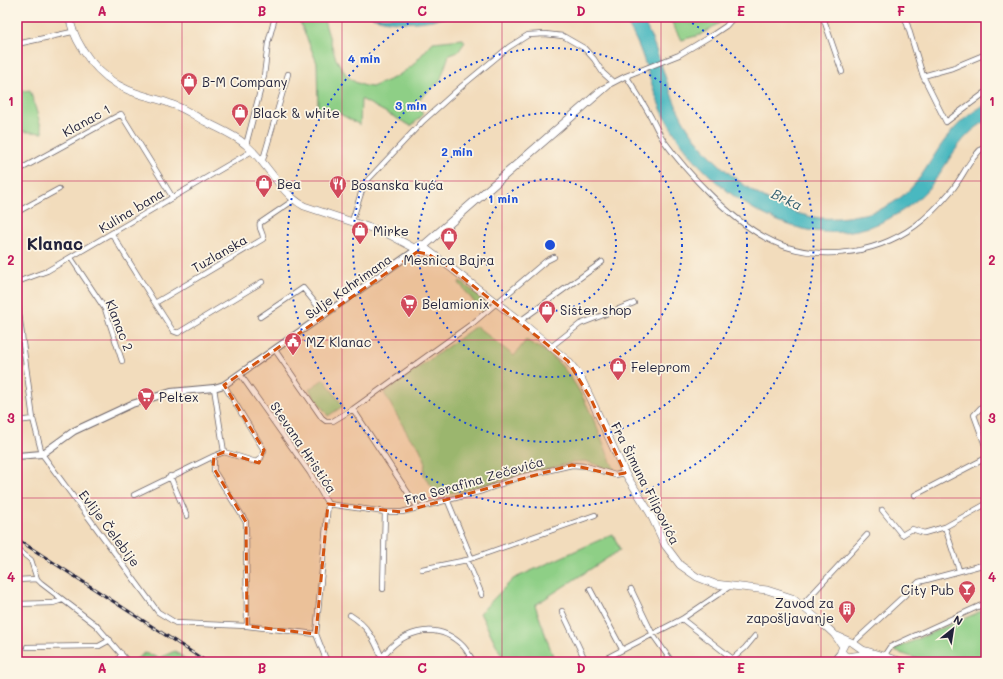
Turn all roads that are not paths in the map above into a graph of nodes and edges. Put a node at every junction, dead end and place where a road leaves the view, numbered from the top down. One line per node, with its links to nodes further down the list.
1 (69, 17): 6 (main road)
2 (275, 17): 15 (street)
3 (734, 17): 11 (street)
4 (823, 17): 9 (street)
5 (905, 17): 12 (street)
6 (72, 32): 7 (street); 15 (main road)
7 (17, 44)
8 (986, 54): 12 (street)
9 (842, 72)
10 (288, 74): 18 (street)
11 (626, 76): 13 (street); 16 (street)
12 (923, 76): 14 (street)
13 (613, 82): 24 (street); 26 (street)
14 (986, 92)
15 (246, 145): 17 (main road)
16 (986, 145)
17 (252, 151): 18 (main road); 21 (street, Kulina bana)
18 (262, 163): 22 (main road)
19 (17, 171): 21 (street, Klanac 1)
20 (59, 190): 23 (street)
21 (173, 198): 25 (street, Kulina bana)
22 (294, 200): 24 (main road, Fra Šimuna Filipovića); 33 (street, Tuzlanska)
23 (17, 212)
24 (352, 221): 26 (main road, Fra Šimuna Filipovića)
25 (112, 234): 28 (street, Kulina bana); 33 (street)
26 (419, 249): 35 (main road, Fra Šimuna Filipovića); 36 (street, Sulje Kahrimana)
27 (554, 257): 35 (street)
28 (71, 258): 30 (street, Kulina bana); 41 (street, Klanac 2)
29 (602, 262): 38 (street)
30 (17, 282)
31 (262, 282): 33 (street)
32 (17, 298): 47 (street, Evlije Čelebije)
33 (155, 303)
34 (634, 303): 39 (street)
35 (497, 304): 38 (main road, Fra Šimuna Filipovića); 46 (street)
36 (325, 315): 37 (street); 40 (street, Sulje Kahrimana)
37 (260, 317)
38 (520, 321): 39 (main road, Fra Šimuna Filipovića)
39 (552, 346): 55 (main road, Fra Šimuna Filipovića)
40 (275, 350): 42 (street, Sulje Kahrimana); 46 (street)
41 (122, 361)
42 (240, 374): 43 (street, Sulje Kahrimana); 60 (street, Stevana Hristića)
43 (224, 385): 44 (street, Sulje Kahrimana); 50 (street)
44 (214, 388): 50 (street); 51 (street, Sulje Kahrimana)
45 (986, 402): 49 (street)
46 (353, 409): 62 (street)
47 (33, 419): 48 (street); 51 (street, Evlije Čelebije)
48 (17, 421)
49 (986, 448)
50 (224, 452): 53 (street)
51 (42, 454): 52 (street); 89 (street, Evlije Čelebije)
52 (17, 456)
53 (214, 456): 56 (street); 89 (street)
54 (986, 458): 58 (street)
55 (625, 473): 59 (street, Fra Serafina Zečevića); 77 (main road, Fra Šimuna Filipovića)
56 (170, 476): 57 (street); 66 (street)
57 (134, 495)
58 (915, 495)
59 (447, 499): 62 (street, Fra Serafina Zečevića); 71 (street)
60 (328, 504): 64 (street, Fra Serafina Zečevića); 90 (street, Stevana Hristića)
61 (986, 504): 67 (street)
62 (418, 508): 64 (street, Fra Serafina Zečevića)
63 (882, 510): 67 (street)
64 (385, 512): 78 (street)
65 (594, 515): 71 (street)
66 (187, 516)
67 (945, 527): 74 (street)
68 (867, 535): 85 (street)
69 (986, 547): 72 (street)
70 (17, 549): 75 (street)
71 (469, 558): 73 (street); 81 (street)
72 (985, 564): 74 (street)
73 (422, 569)
74 (959, 570): 95 (street)
75 (37, 579): 76 (street); 82 (street)
76 (17, 580)
77 (729, 586): 85 (main road, Fra Šimuna Filipovića); 88 (street)
78 (383, 588)
79 (590, 589): 98 (street)
80 (631, 589): 92 (street)
81 (482, 595)
82 (62, 600): 84 (street); 94 (street)
83 (986, 603): 102 (street)
84 (17, 604)
85 (802, 605): 91 (main road, Fra Šimuna Filipovića)
86 (562, 611): 109 (street)
87 (350, 615): 103 (street)
88 (682, 619): 92 (street); 104 (street)
89 (247, 626): 90 (street, Evlije Čelebije)
90 (316, 634): 107 (street)
91 (834, 634): 95 (main road); 97 (main road)
92 (653, 635): 98 (street); 111 (street)
93 (755, 636): 104 (street)
94 (110, 640): 96 (street); 99 (street)
95 (853, 644): 97 (main road); 100 (main road); 101 (main road)
96 (27, 647)
97 (842, 648): 101 (main road); 112 (street)
98 (622, 650): 110 (street)
99 (122, 652): 105 (street); 106 (street)
100 (878, 655): 101 (main road); 102 (main road)
101 (850, 656): 113 (street)
102 (891, 659): 114 (main road)
103 (380, 660): 108 (street)
104 (731, 660)
105 (118, 662)
106 (128, 662)
107 (327, 662)
108 (474, 662)
109 (586, 662)
110 (599, 662)
111 (672, 662)
112 (832, 662)
113 (836, 662)
114 (903, 662)

